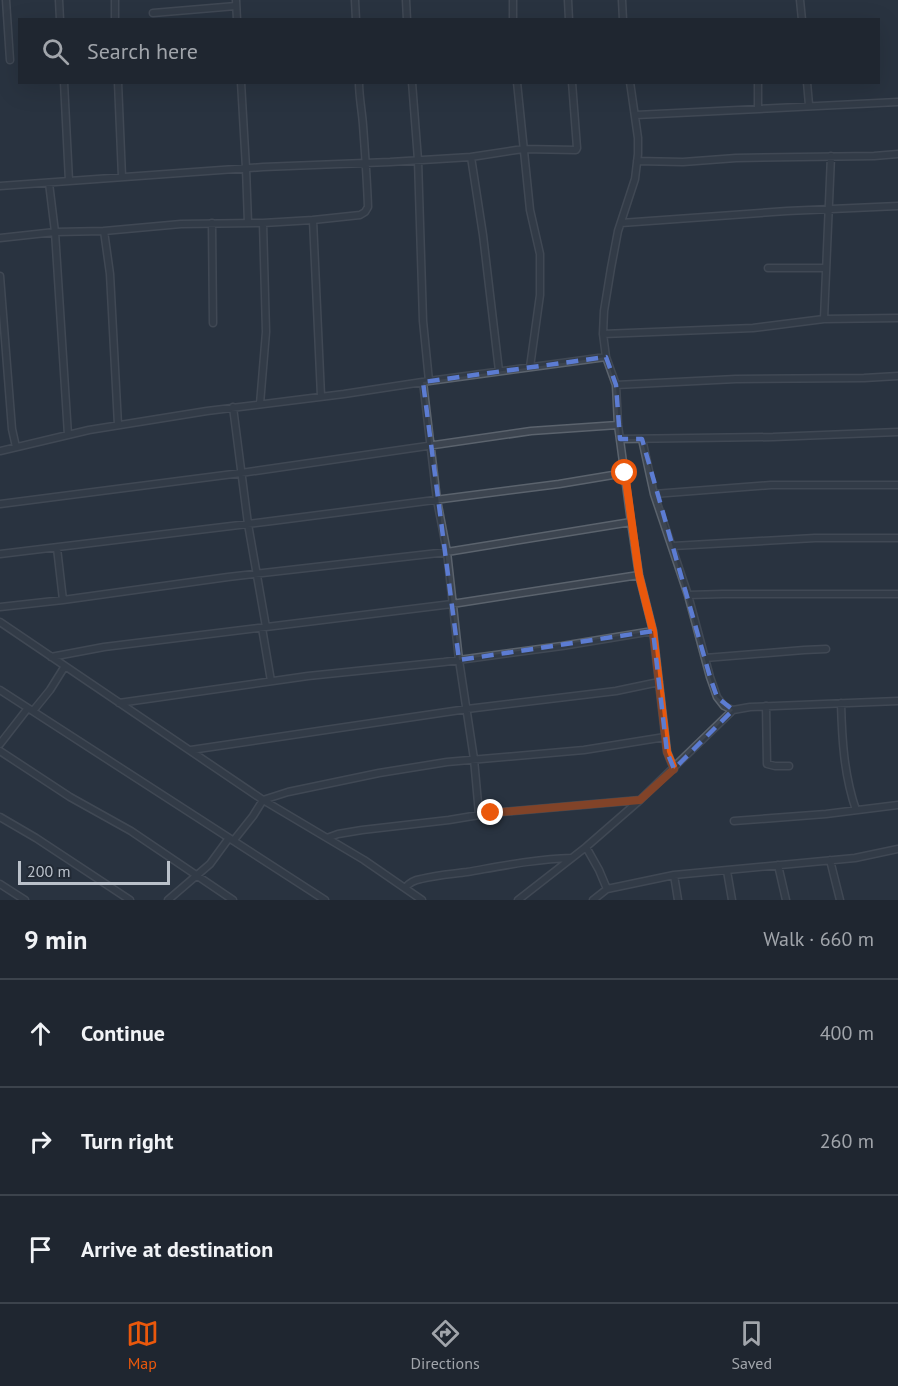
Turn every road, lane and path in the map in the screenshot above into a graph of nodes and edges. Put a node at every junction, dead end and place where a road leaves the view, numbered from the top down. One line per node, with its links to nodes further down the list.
1 (6, 0): 21 (street)
2 (59, 0): 12 (street)
3 (115, 0): 13 (street)
4 (355, 0): 15 (street)
5 (406, 0): 16 (street)
6 (513, 0): 17 (street)
7 (567, 0): 18 (street)
8 (622, 0): 19 (street)
9 (800, 0): 20 (street)
10 (236, 3): 11 (street); 14 (street)
11 (153, 13)
12 (60, 18)
13 (116, 18)
14 (237, 18)
15 (356, 18)
16 (407, 18)
17 (513, 18)
18 (568, 18)
19 (623, 18)
20 (802, 18)
21 (10, 60)
22 (64, 84): 45 (street)
23 (118, 84): 44 (street)
24 (241, 84): 43 (street)
25 (359, 84): 42 (street)
26 (412, 84): 40 (street)
27 (517, 84): 36 (street)
28 (572, 84): 36 (street)
29 (630, 84): 35 (street)
30 (758, 84): 34 (street)
31 (807, 84): 33 (street)
32 (898, 102): 33 (street)
33 (809, 105): 34 (street)
34 (758, 109): 35 (street)
35 (636, 115): 41 (street)
36 (523, 149): 39 (street); 66 (street)
37 (898, 154): 38 (street)
38 (831, 156): 41 (street); 49 (street)
39 (471, 157): 40 (street); 67 (street)
40 (418, 160): 42 (street); 69 (street)
41 (637, 161): 54 (street)
42 (366, 163): 43 (street); 50 (street)
43 (246, 168): 44 (street); 52 (street)
44 (122, 177): 45 (street)
45 (69, 181): 46 (street)
46 (49, 183): 47 (street); 56 (street)
47 (0, 186)
48 (898, 206): 49 (street)
49 (827, 210): 54 (street); 59 (street)
50 (314, 220): 53 (street); 71 (street)
51 (212, 223): 52 (street); 55 (street); 63 (street)
52 (248, 223): 53 (street)
53 (262, 223): 72 (street)
54 (621, 223): 64 (street)
55 (104, 231): 56 (street); 75 (street)
56 (55, 232): 57 (street); 77 (street)
57 (0, 238)
58 (768, 268): 59 (street)
59 (825, 268): 62 (street)
60 (0, 276): 81 (street)
61 (898, 318): 62 (street)
62 (824, 319): 64 (street)
63 (213, 323)
64 (603, 334): 65 (street)
65 (606, 357): 66 (street); 70 (street)
66 (530, 367): 67 (street)
67 (499, 371): 69 (street)
68 (898, 376): 70 (street)
69 (426, 381): 71 (street); 80 (street)
70 (616, 385): 74 (street)
71 (321, 396): 72 (street)
72 (260, 404): 73 (street)
73 (233, 407): 75 (street); 83 (street)
74 (618, 425): 78 (street); 80 (street)
75 (118, 426): 77 (street)
76 (898, 432): 79 (street)
77 (68, 435): 81 (street)
78 (620, 439): 79 (street); 84 (street)
79 (642, 439): 86 (street)
80 (431, 445): 83 (street); 87 (street)
81 (16, 447): 82 (street)
82 (0, 451)
83 (241, 473): 88 (street); 90 (street)
84 (625, 473): 87 (street); 89 (street)
85 (898, 485): 86 (street)
86 (654, 494): 92 (street)
87 (437, 500): 90 (street); 94 (street)
88 (0, 504)
89 (631, 522): 94 (street); 97 (street)
90 (248, 524): 93 (street); 96 (street)
91 (898, 538): 92 (street)
92 (673, 546): 99 (street)
93 (57, 548): 95 (street); 100 (street)
94 (447, 552): 96 (street); 101 (street)
95 (0, 554)
96 (256, 574): 100 (street); 104 (street)
97 (639, 575): 101 (street); 105 (street)
98 (898, 594): 99 (street)
99 (688, 596): 108 (street)
100 (63, 600): 102 (street)
101 (452, 604): 104 (street); 109 (street)
102 (0, 607)
103 (0, 622): 107 (street)
104 (264, 627): 107 (street); 111 (street)
105 (653, 631): 109 (street); 112 (street)
106 (826, 650): 108 (street)
107 (51, 657): 110 (street)
108 (705, 658): 120 (street)
109 (459, 660): 111 (street); 118 (street)
110 (65, 666): 115 (street); 119 (street)
111 (271, 681): 115 (street)
112 (659, 682): 118 (street); 121 (street)
113 (0, 690): 119 (street)
114 (898, 701): 116 (street)
115 (119, 703): 123 (street)
116 (841, 703): 117 (street); 131 (street)
117 (766, 706): 120 (street); 126 (street)
118 (467, 709): 123 (street); 125 (street)
119 (30, 710): 122 (street); 136 (street)
120 (733, 710): 127 (street)
121 (665, 737): 125 (street); 127 (street)
122 (0, 744)
123 (191, 750): 128 (street)
124 (0, 751): 143 (street)
125 (474, 759): 128 (street); 132 (street)
126 (789, 766)
127 (674, 769): 129 (street)
128 (263, 800): 135 (street); 136 (street)
129 (640, 800): 132 (street); 137 (street)
130 (898, 805): 131 (street)
131 (856, 810): 134 (street)
132 (479, 814): 135 (street)
133 (0, 817): 149 (street)
134 (734, 822)
135 (327, 838): 146 (street)
136 (231, 839): 143 (street); 152 (street)
137 (586, 847): 139 (street); 147 (street)
138 (898, 849): 140 (street)
139 (571, 858): 146 (street); 154 (street)
140 (830, 860): 141 (street); 159 (street)
141 (778, 864): 142 (street); 158 (street)
142 (727, 871): 144 (street); 157 (street)
143 (197, 875): 150 (street); 151 (street)
144 (675, 875): 147 (street); 156 (street)
145 (0, 884): 148 (street)
146 (405, 888): 153 (street)
147 (607, 888): 155 (street)
148 (25, 900)
149 (130, 900)
150 (168, 900)
151 (233, 900)
152 (326, 900)
153 (422, 900)
154 (518, 900)
155 (592, 900)
156 (678, 900)
157 (732, 900)
158 (786, 900)
159 (840, 900)

